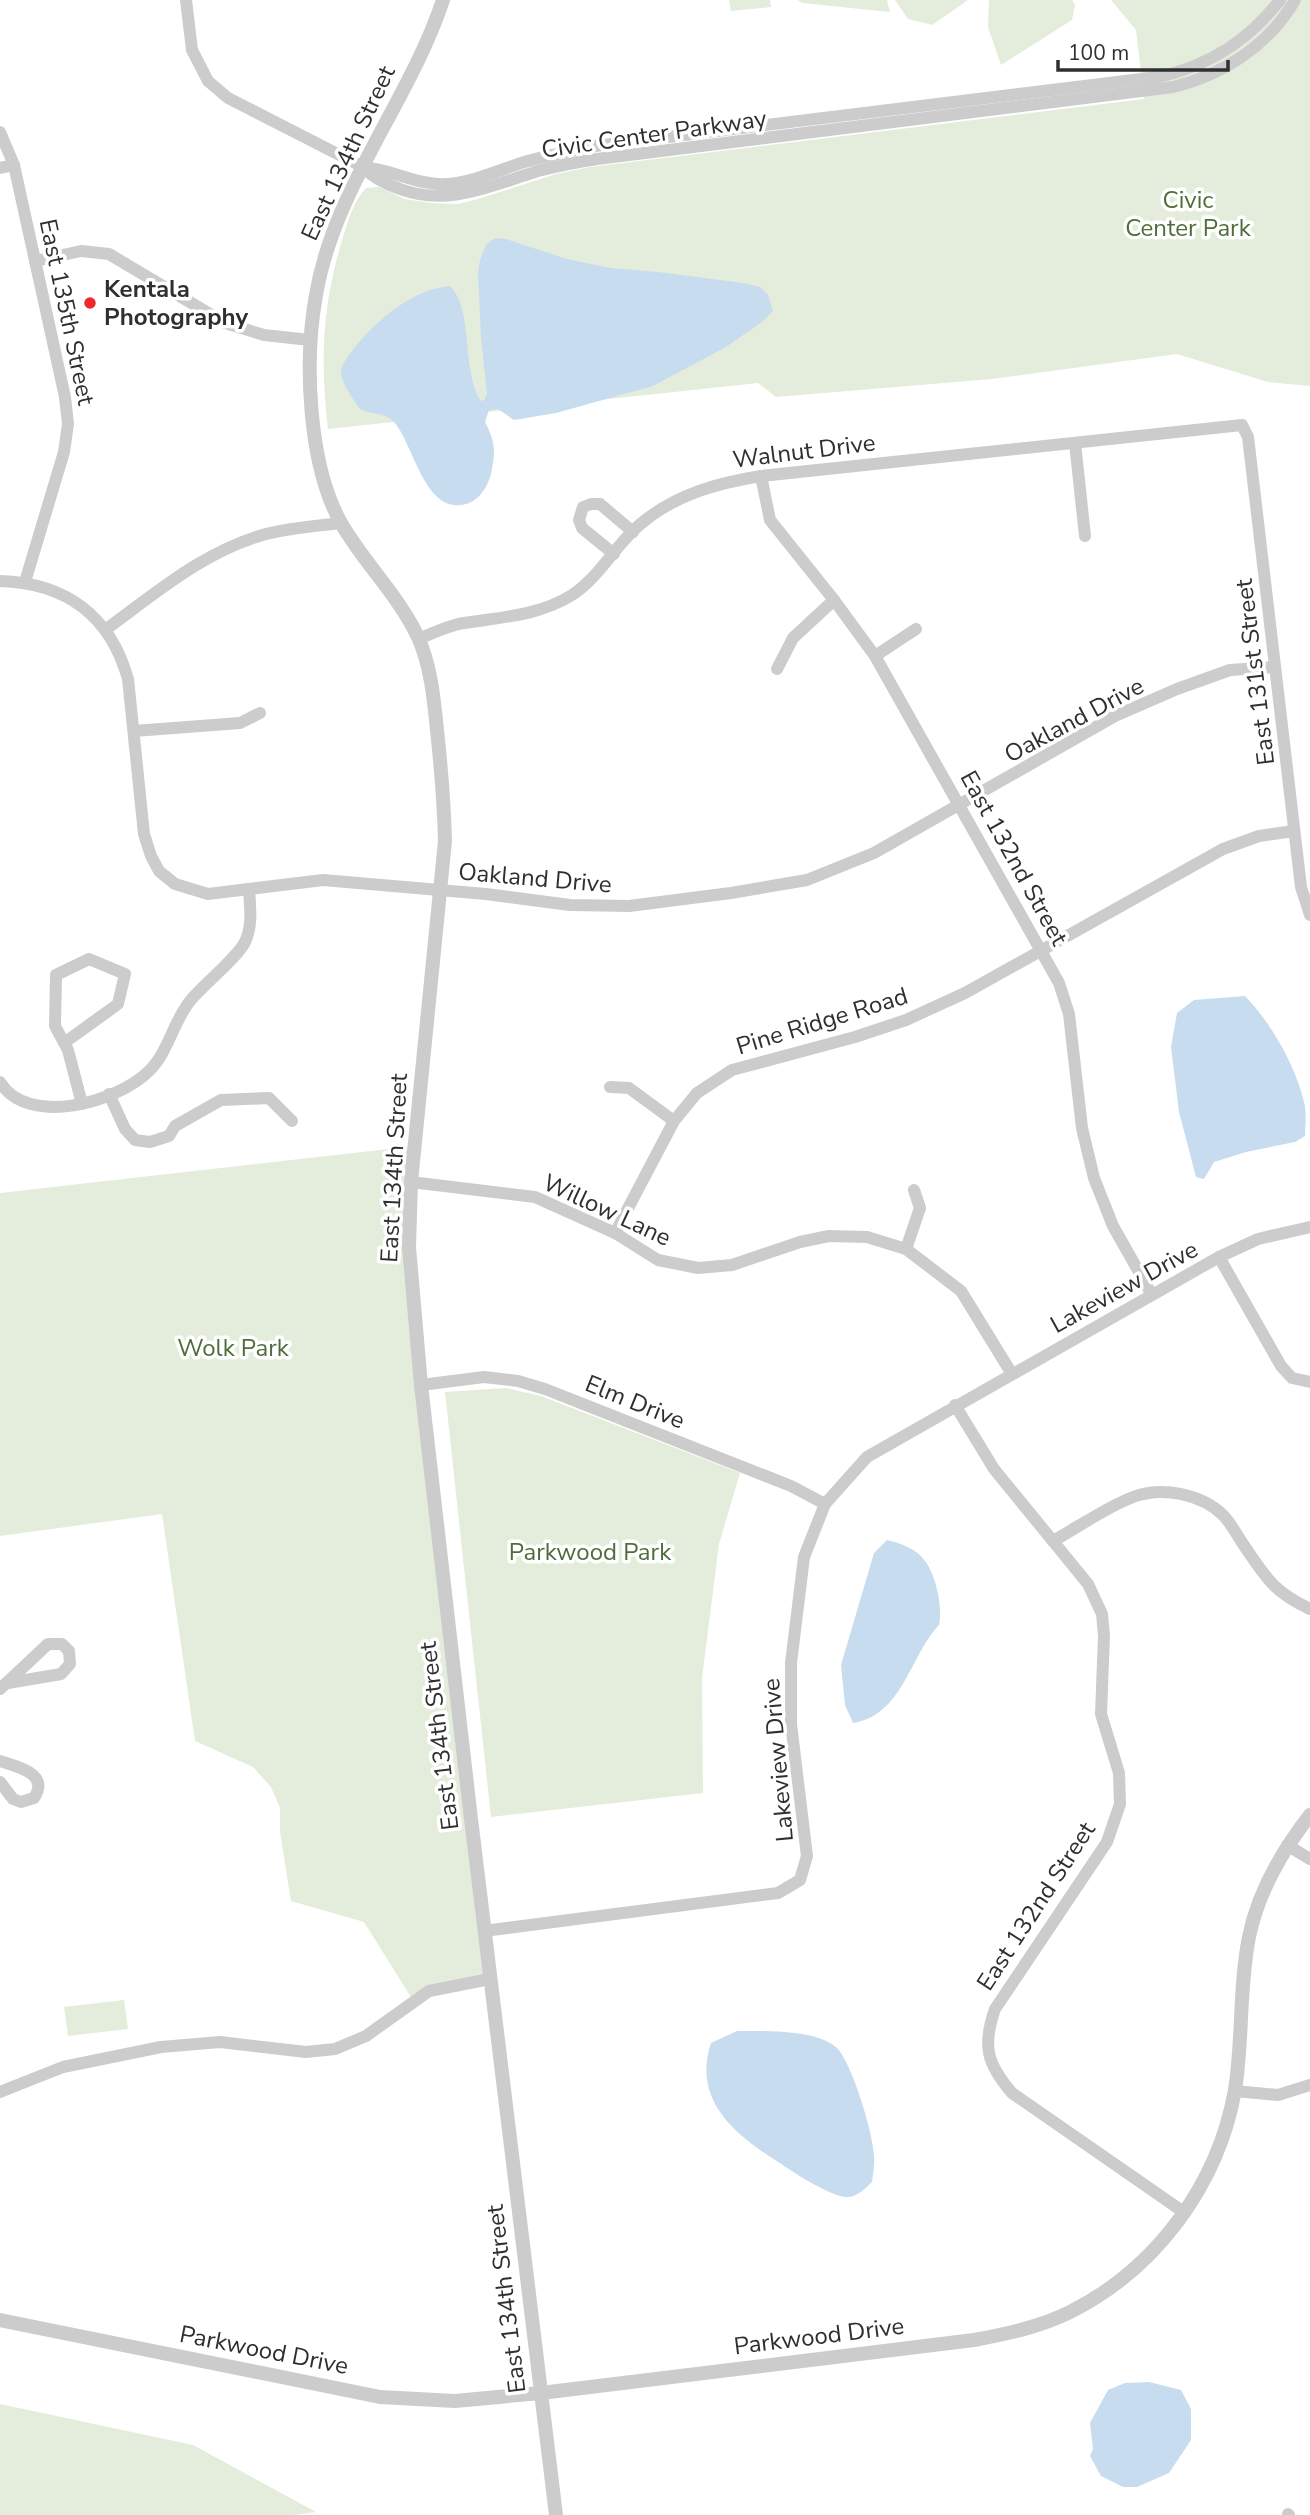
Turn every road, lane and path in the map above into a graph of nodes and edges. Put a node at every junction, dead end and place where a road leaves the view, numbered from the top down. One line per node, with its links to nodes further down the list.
1 (186, 0): 7 (street)
2 (443, 0): 7 (street, East 134th Street)
3 (1280, 0): 7 (street, Civic Center Parkway)
4 (1296, 0): 7 (street, Civic Center Parkway)
5 (0, 132): 6 (street, East 135th Street)
6 (14, 165): 8 (street); 9 (street, East 135th Street)
7 (363, 167): 10 (street, East 134th Street)
8 (0, 168)
9 (36, 261): 10 (street); 19 (street, East 135th Street)
10 (310, 340): 14 (street, East 134th Street)
11 (1242, 425): 12 (street, Walnut Drive); 25 (street, East 131st Street)
12 (1075, 443): 13 (street, Walnut Drive); 16 (street)
13 (761, 476): 15 (street, Walnut Drive); 20 (street, East 132nd Street)
14 (341, 523): 22 (street); 23 (street, East 134th Street)
15 (633, 532): 17 (street, Walnut Drive); 17 (street)
16 (1085, 536)
17 (614, 554): 23 (street, Walnut Drive)
18 (0, 581): 19 (street, Oakland Drive)
19 (25, 582): 22 (street, Oakland Drive)
20 (834, 600): 24 (street, East 132nd Street); 26 (street)
21 (916, 629): 24 (street)
22 (105, 630): 28 (street, Oakland Drive)
23 (419, 639): 32 (street, East 134th Street)
24 (876, 656): 29 (street, East 132nd Street)
25 (1275, 667): 29 (street, Oakland Drive); 30 (street, East 131st Street)
26 (778, 669)
27 (260, 713): 28 (street)
28 (134, 731): 31 (street, Oakland Drive)
29 (960, 805): 32 (street, Oakland Drive); 34 (street, East 132nd Street)
30 (1294, 831): 33 (street, East 131st Street); 34 (street, Pine Ridge Road)
31 (249, 889): 32 (street, Oakland Drive); 38 (street)
32 (440, 890): 42 (street, East 134th Street)
33 (1310, 915)
34 (1042, 950): 41 (street, Pine Ridge Road); 48 (street, East 132nd Street)
35 (64, 1043): 35 (street); 39 (street)
36 (0, 1082): 39 (street)
37 (610, 1087): 41 (street)
38 (109, 1094): 39 (street); 40 (street)
39 (82, 1104)
40 (292, 1121)
41 (674, 1121): 45 (street, Pine Ridge Road)
42 (411, 1182): 45 (street, Willow Lane); 51 (street, East 134th Street)
43 (914, 1191): 46 (street)
44 (1310, 1227): 47 (street, Lakeview Drive)
45 (615, 1233): 46 (street, Willow Lane)
46 (906, 1249): 49 (street, Willow Lane)
47 (1219, 1257): 48 (street, Lakeview Drive); 50 (street)
48 (1152, 1295): 49 (street, Lakeview Drive)
49 (1012, 1374): 52 (street, Lakeview Drive)
50 (1310, 1382)
51 (421, 1385): 53 (street, Elm Drive); 62 (street, East 134th Street)
52 (955, 1405): 53 (street, Lakeview Drive); 54 (street, East 132nd Street)
53 (825, 1504): 62 (street, Lakeview Drive)
54 (1053, 1541): 55 (street); 67 (street, East 132nd Street)
55 (1310, 1609)
56 (4, 1686): 56 (street)
57 (0, 1761): 58 (street)
58 (0, 1782)
59 (1310, 1815): 60 (street, Parkwood Drive)
60 (1287, 1845): 61 (street); 65 (street, Parkwood Drive)
61 (1310, 1859)
62 (484, 1931): 63 (street, East 134th Street)
63 (490, 1979): 66 (street); 69 (street, East 134th Street)
64 (1310, 2085): 65 (street)
65 (1235, 2091): 67 (street, Parkwood Drive)
66 (0, 2092)
67 (1185, 2213): 69 (street, Parkwood Drive)
68 (0, 2320): 69 (street, Parkwood Drive)
69 (541, 2393): 70 (street, East 134th Street)
70 (556, 2515)

